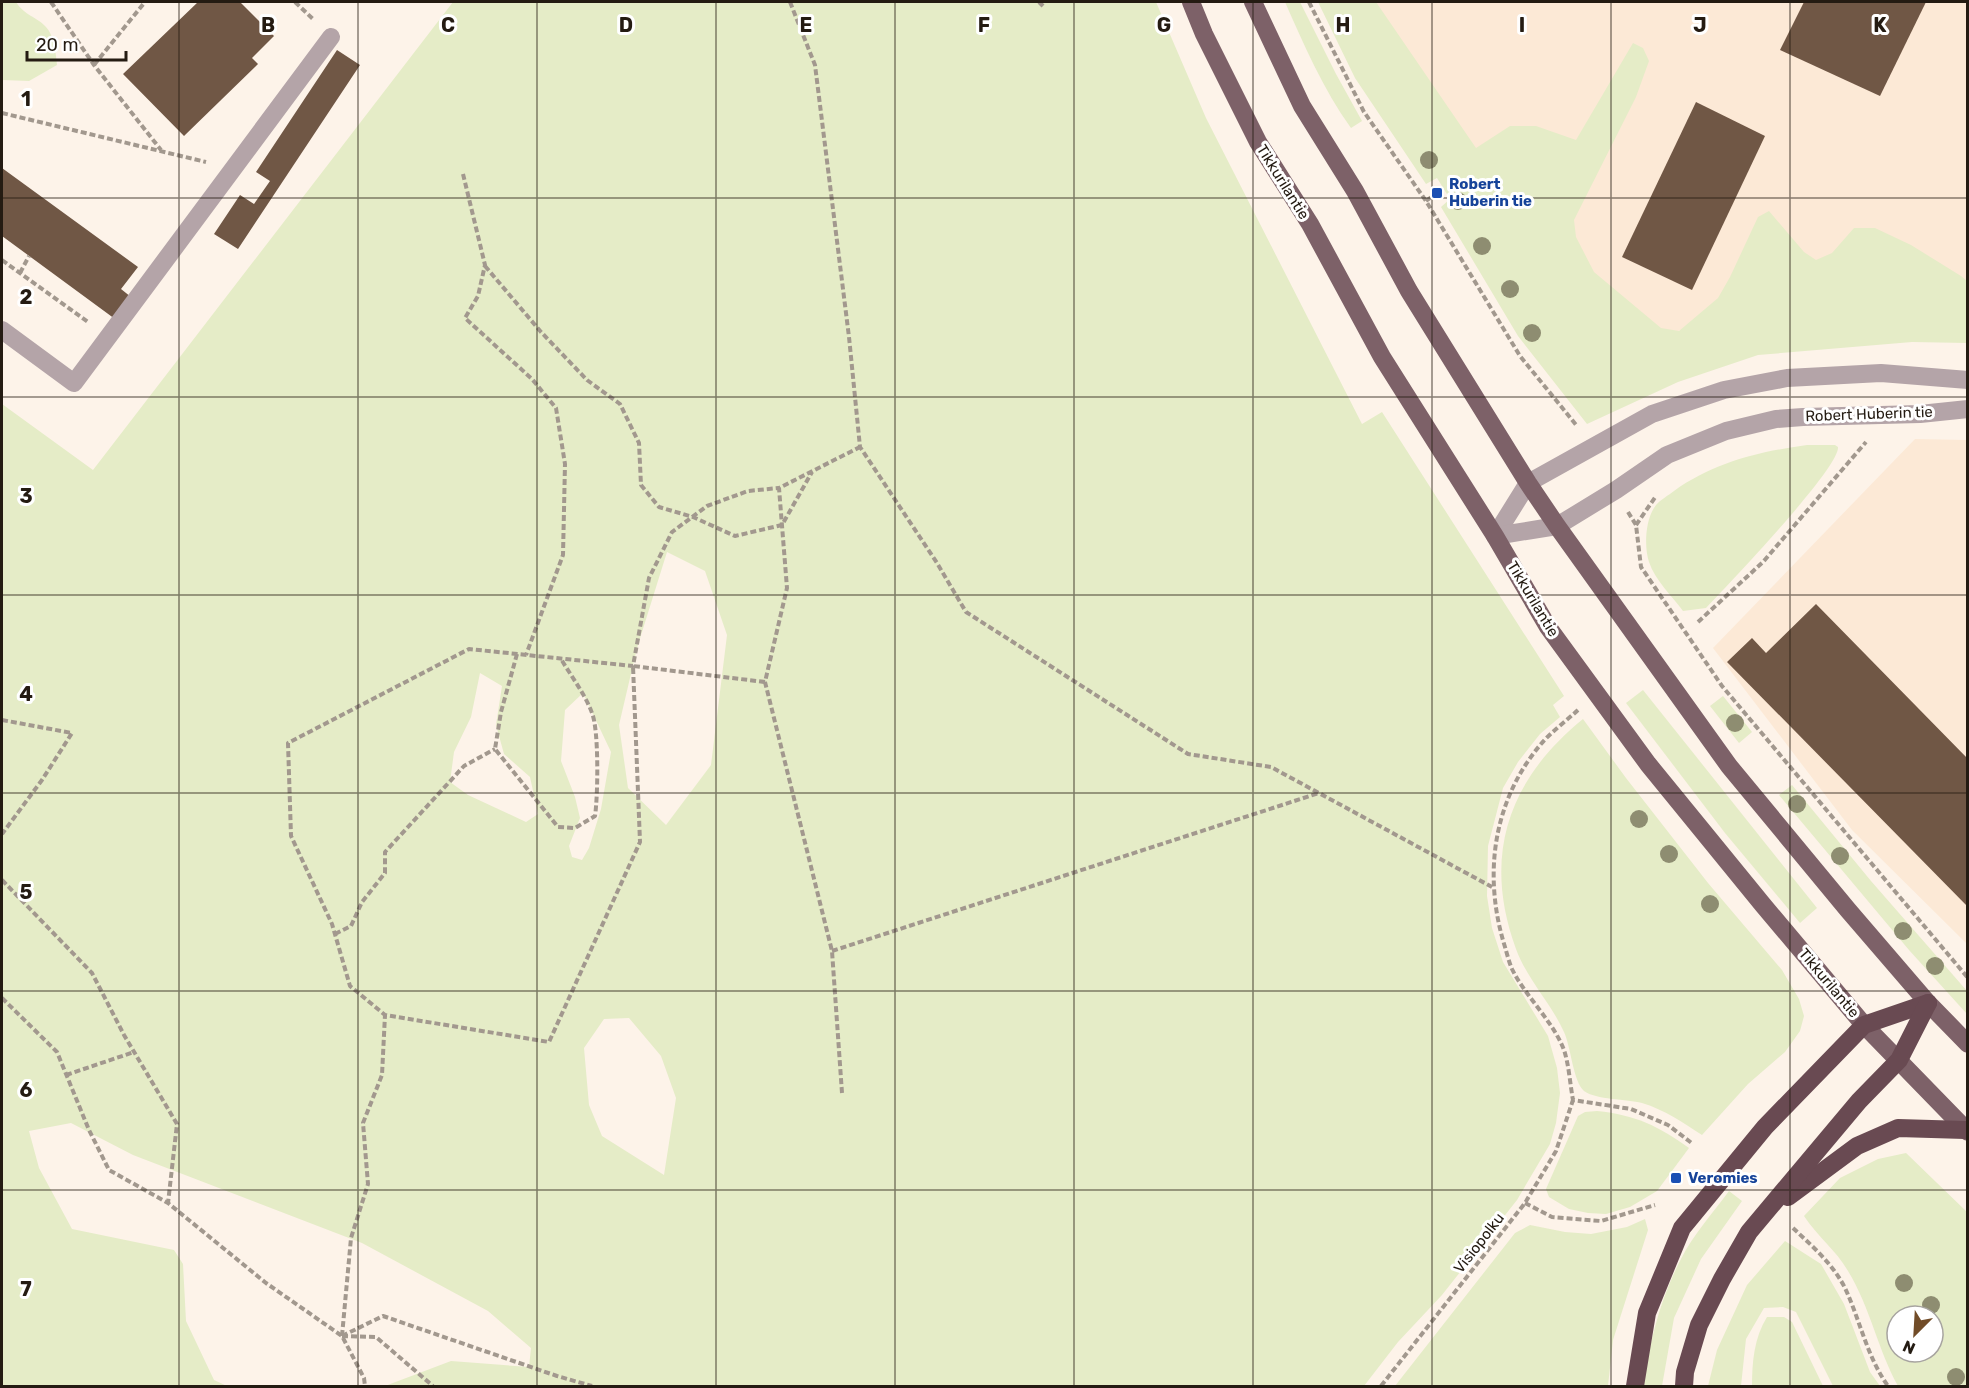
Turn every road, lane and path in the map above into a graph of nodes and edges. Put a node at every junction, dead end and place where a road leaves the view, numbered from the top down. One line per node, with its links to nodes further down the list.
1 (51, 2): 10 (path)
2 (145, 2): 10 (path)
3 (790, 2): 28 (path)
4 (1039, 2): 8 (path)
5 (1191, 2): 39 (main road, Tikkurilantie)
6 (1252, 2): 31 (main road)
7 (1309, 2): 16 (path)
8 (1043, 6)
9 (331, 37): 13 (street)
10 (94, 65): 12 (path)
11 (2, 113): 12 (path)
12 (162, 151): 13 (path)
13 (233, 168): 22 (street)
14 (463, 174): 19 (path)
15 (1437, 193): 16 (path)
16 (1426, 201): 23 (path)
17 (29, 256): 20 (path)
18 (2, 260): 20 (path)
19 (485, 265): 35 (path); 42 (path)
20 (20, 273): 22 (path)
21 (2, 330): 22 (street)
22 (109, 336)
23 (1514, 346): 24 (path); 29 (path)
24 (1509, 348)
25 (1968, 380): 29 (street)
26 (1968, 409): 33 (street, Robert Huberin tie)
27 (1859, 437): 40 (path)
28 (860, 447): 30 (path); 49 (path)
29 (1591, 448): 31 (street)
30 (812, 471): 32 (path); 36 (path)
31 (1528, 483): 38 (main road); 39 (street)
32 (779, 488): 35 (path); 36 (path)
33 (1616, 490): 37 (path); 38 (street, Robert Huberin tie)
34 (1658, 492): 37 (path)
35 (693, 517): 36 (path); 44 (path)
36 (782, 525): 45 (path)
37 (1636, 525): 55 (path)
38 (1557, 526): 39 (street, Robert Huberin tie); 57 (main road)
39 (1495, 536): 59 (main road, Tikkurilantie)
40 (1698, 622)
41 (517, 654): 42 (path); 48 (path); 53 (path)
42 (526, 655): 43 (path)
43 (561, 659): 44 (path); 48 (path)
44 (633, 666): 45 (path); 58 (path)
45 (765, 682): 54 (path)
46 (1578, 710): 52 (path)
47 (2, 720): 50 (path)
48 (495, 749): 53 (path)
49 (1319, 793): 52 (path); 54 (path)
50 (2, 834)
51 (2, 880): 61 (path)
52 (1492, 887): 65 (path)
53 (335, 934): 58 (path)
54 (832, 951): 64 (path)
55 (1968, 978)
56 (2, 998): 63 (path)
57 (1928, 1003): 59 (highway); 60 (main road); 62 (highway)
58 (385, 1015): 73 (path)
59 (1864, 1025): 62 (main road, Tikkurilantie); 78 (highway)
60 (1968, 1044)
61 (134, 1052): 63 (path); 68 (path)
62 (1899, 1060): 66 (main road, Tikkurilantie); 71 (highway)
63 (66, 1075): 68 (path)
64 (842, 1093)
65 (1573, 1100): 67 (path); 69 (path, Visiopolku)
66 (1966, 1131): 71 (highway)
67 (1694, 1143)
68 (168, 1203): 73 (path)
69 (1526, 1203): 70 (path); 77 (path, Visiopolku)
70 (1656, 1205)
71 (1764, 1214): 79 (highway)
72 (1793, 1228): 80 (path)
73 (342, 1336): 74 (path); 75 (path); 76 (path)
74 (365, 1386)
75 (433, 1386)
76 (592, 1386)
77 (1381, 1386)
78 (1635, 1386)
79 (1684, 1386)
80 (1888, 1386)

